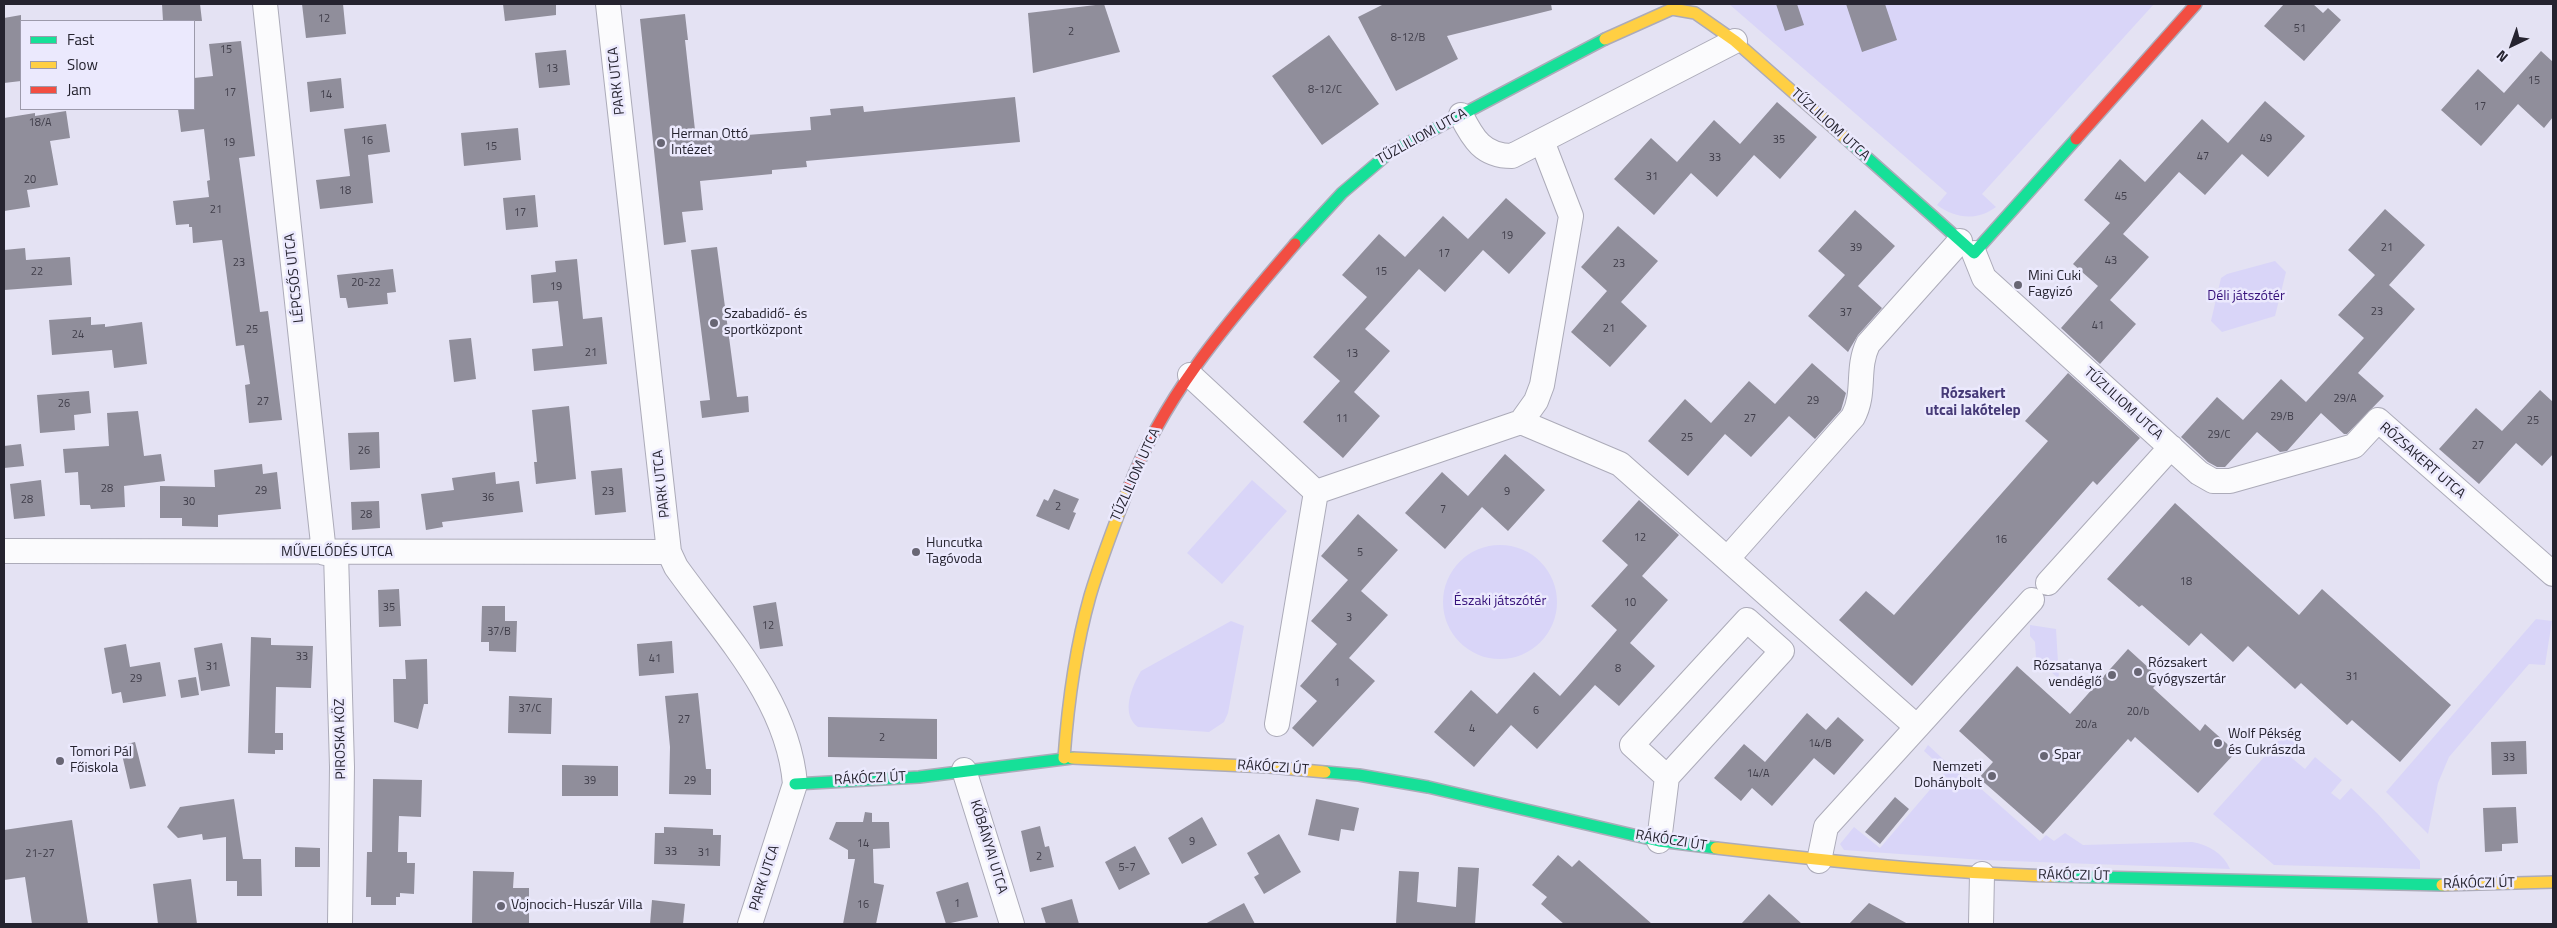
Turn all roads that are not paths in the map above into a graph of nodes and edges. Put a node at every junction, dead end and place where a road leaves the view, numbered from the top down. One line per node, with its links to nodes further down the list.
1 (265, 4): 14 (street, LÉPCSŐS UTCA)
2 (608, 4): 13 (street, PARK UTCA)
3 (2196, 4): 7 (street)
4 (1735, 41): 5 (street, TŰZLILIOM UTCA); 6 (street); 7 (street, TŰZLILIOM UTCA)
5 (1461, 115): 6 (street); 8 (street, TŰZLILIOM UTCA)
6 (1542, 141): 9 (street)
7 (1967, 247): 10 (street, TŰZLILIOM UTCA); 15 (street)
8 (1190, 375): 11 (street); 23 (street, TŰZLILIOM UTCA)
9 (1521, 422): 11 (street); 15 (street)
10 (2171, 447): 16 (street, RÓZSAKERT UTCA); 17 (street)
11 (1316, 492): 21 (street)
12 (4, 550): 14 (street, MŰVELŐDÉS UTCA)
13 (669, 552): 14 (street, MŰVELŐDÉS UTCA); 26 (street, PARK UTCA)
14 (330, 553): 31 (street, PIROSKA KÖZ)
15 (1728, 558): 18 (street)
16 (2553, 574)
17 (2048, 582)
18 (1769, 596): 20 (street); 22 (street)
19 (2032, 600): 22 (street)
20 (1747, 620): 25 (street); 25 (street)
21 (1277, 724)
22 (1917, 727): 28 (street)
23 (1064, 758): 24 (street, RÁKÓCZI ÚT); 27 (street, RÁKÓCZI ÚT)
24 (964, 770): 26 (street, RÁKÓCZI ÚT); 33 (street, KŐBÁNYAI UTCA)
25 (1667, 777): 27 (street)
26 (795, 784): 32 (street, PARK UTCA)
27 (1659, 841): 28 (street, RÁKÓCZI ÚT)
28 (1819, 861): 29 (street, RÁKÓCZI ÚT)
29 (1982, 874): 30 (street, RÁKÓCZI ÚT); 34 (street)
30 (2553, 882)
31 (340, 924)
32 (750, 924)
33 (1012, 924)
34 (1981, 924)

